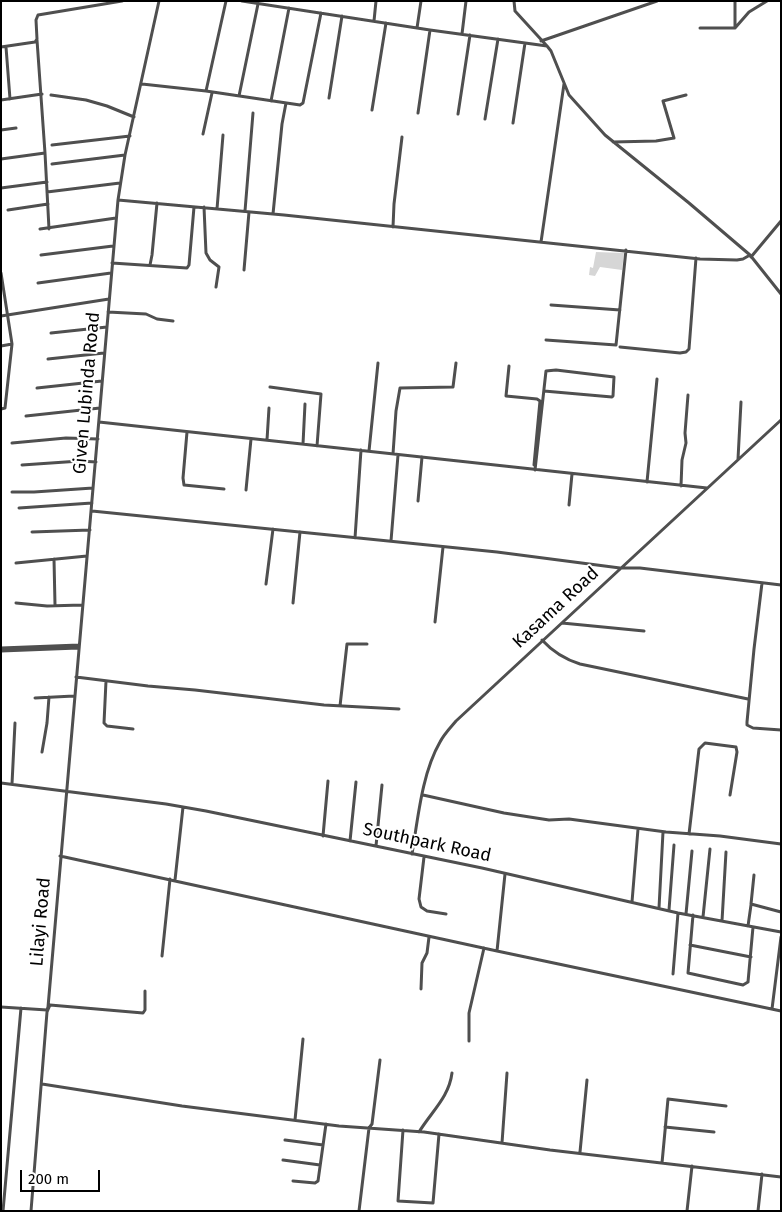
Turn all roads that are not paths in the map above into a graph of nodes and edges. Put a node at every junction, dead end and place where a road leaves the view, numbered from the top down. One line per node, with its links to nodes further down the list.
1 (122, 1): 26 (street)
2 (159, 1): 31 (street, Given Lubinda Road)
3 (226, 1): 32 (street)
4 (242, 1): 12 (street)
5 (376, 1): 16 (street)
6 (422, 1): 18 (street)
7 (466, 1): 22 (street)
8 (514, 1): 25 (street)
9 (657, 1): 25 (street)
10 (735, 1): 20 (street)
11 (767, 1): 20 (street)
12 (258, 4): 13 (street); 38 (street)
13 (289, 8): 14 (street); 43 (street)
14 (321, 13): 15 (street); 44 (street)
15 (342, 16): 16 (street); 40 (street)
16 (374, 21): 17 (street)
17 (386, 23): 18 (street); 45 (street)
18 (417, 28): 21 (street)
19 (700, 28): 20 (street)
20 (735, 28)
21 (430, 30): 22 (street); 47 (street)
22 (462, 34): 23 (street)
23 (470, 35): 24 (street); 48 (street)
24 (498, 39): 27 (street); 50 (street)
25 (541, 40): 28 (street)
26 (36, 41): 29 (street); 34 (street)
27 (525, 43): 28 (street); 51 (street)
28 (547, 46): 30 (street)
29 (3, 47): 41 (street)
30 (564, 83): 35 (street); 39 (street)
31 (142, 84): 32 (street); 49 (street, Given Lubinda Road)
32 (206, 92): 33 (street)
33 (212, 93): 38 (street); 54 (street)
34 (42, 94): 41 (street); 60 (street)
35 (569, 95): 39 (street); 58 (street)
36 (686, 95): 58 (street)
37 (51, 96): 49 (street)
38 (238, 96): 43 (street)
39 (562, 97): 82 (street)
40 (329, 98)
41 (10, 99): 42 (street)
42 (1, 100)
43 (271, 101): 44 (street)
44 (286, 104): 76 (street)
45 (372, 110)
46 (253, 113): 75 (street)
47 (418, 113)
48 (458, 114)
49 (134, 117): 56 (street, Given Lubinda Road)
50 (486, 119)
51 (513, 123)
52 (16, 128): 53 (street)
53 (1, 130)
54 (203, 134)
55 (223, 135): 73 (street)
56 (130, 136): 59 (street); 61 (street, Given Lubinda Road)
57 (402, 137): 79 (street)
58 (612, 142): 86 (street)
59 (52, 146)
60 (45, 153): 62 (street); 64 (street)
61 (125, 155): 63 (street); 65 (street, Given Lubinda Road)
62 (1, 159)
63 (52, 164)
64 (47, 182): 66 (street); 67 (street)
65 (120, 183): 67 (street); 68 (street, Given Lubinda Road)
66 (1, 188)
67 (47, 192): 70 (street)
68 (118, 200): 69 (street); 77 (street, Given Lubinda Road)
69 (157, 203): 71 (street); 89 (street)
70 (48, 204): 74 (street); 81 (street)
71 (194, 206): 72 (street); 89 (street)
72 (204, 208): 73 (street); 95 (street)
73 (217, 209): 75 (street)
74 (8, 210)
75 (247, 212): 76 (street); 91 (street)
76 (273, 214): 79 (street)
77 (116, 218): 81 (street); 83 (street, Given Lubinda Road)
78 (781, 221): 86 (street)
79 (394, 227): 82 (street)
80 (40, 229): 81 (street)
81 (49, 229)
82 (541, 242): 84 (street)
83 (113, 246): 85 (street); 88 (street, Given Lubinda Road)
84 (626, 250): 87 (street); 100 (street)
85 (41, 255)
86 (751, 256): 87 (street); 97 (street)
87 (696, 258): 110 (street)
88 (112, 262): 89 (street); 93 (street, Given Lubinda Road)
89 (150, 266)
90 (1, 267): 92 (street)
91 (244, 270)
92 (2, 273): 96 (street)
93 (111, 273): 94 (street); 98 (street, Given Lubinda Road)
94 (38, 283)
95 (216, 287)
96 (3, 294): 102 (street)
97 (781, 294)
98 (109, 299): 101 (street, Given Lubinda Road); 102 (street)
99 (551, 305): 100 (street)
100 (620, 310): 107 (street)
101 (108, 312): 104 (street); 105 (street, Given Lubinda Road)
102 (8, 315): 103 (street); 108 (street)
103 (1, 316)
104 (173, 321)
105 (107, 327): 106 (street); 111 (street, Given Lubinda Road)
106 (51, 333)
107 (546, 340)
108 (12, 344): 109 (street); 116 (street)
109 (1, 346)
110 (620, 347)
111 (104, 353): 112 (street); 119 (street, Given Lubinda Road)
112 (48, 359)
113 (378, 363): 140 (street)
114 (456, 363): 141 (street)
115 (509, 366): 147 (street)
116 (8, 372): 117 (street); 128 (street)
117 (1, 373)
118 (657, 378): 149 (street)
119 (102, 381): 121 (street); 126 (street, Given Lubinda Road)
120 (270, 387): 138 (street)
121 (37, 388)
122 (544, 391): 122 (street); 147 (street)
123 (688, 395): 150 (street)
124 (741, 402): 144 (street)
125 (305, 404): 137 (street)
126 (100, 408): 129 (street); 131 (street, Given Lubinda Road)
127 (269, 408): 135 (street)
128 (1, 409)
129 (26, 416)
130 (781, 420): 144 (street, Kasama Road)
131 (99, 422): 132 (street); 133 (street, Given Lubinda Road)
132 (187, 432): 134 (street); 153 (street)
133 (98, 439): 136 (street); 145 (street, Given Lubinda Road)
134 (251, 439): 135 (street); 154 (street)
135 (267, 440): 137 (street)
136 (12, 443)
137 (303, 444): 138 (street)
138 (317, 446): 139 (street)
139 (361, 450): 140 (street); 165 (street)
140 (369, 451): 141 (street)
141 (393, 454): 142 (street)
142 (398, 454): 143 (street); 166 (street)
143 (422, 457): 147 (street); 156 (street)
144 (738, 460): 152 (street, Kasama Road)
145 (96, 462): 146 (street); 151 (street, Given Lubinda Road)
146 (22, 465)
147 (534, 470): 148 (street)
148 (572, 474): 149 (street); 158 (street)
149 (647, 482): 150 (street)
150 (681, 486): 152 (street)
151 (94, 488): 155 (street); 157 (street, Given Lubinda Road)
152 (707, 488): 171 (street, Kasama Road)
153 (224, 490)
154 (246, 490)
155 (12, 492)
156 (418, 501)
157 (92, 503): 159 (street); 160 (street, Given Lubinda Road)
158 (569, 505)
159 (19, 508)
160 (92, 511): 161 (street); 162 (street, Given Lubinda Road)
161 (272, 529): 164 (street); 173 (street)
162 (90, 530): 163 (street); 168 (street, Given Lubinda Road)
163 (32, 532)
164 (300, 532): 165 (street); 176 (street)
165 (355, 538): 166 (street)
166 (390, 541): 167 (street)
167 (443, 547): 171 (street); 179 (street)
168 (87, 556): 169 (street); 178 (street, Given Lubinda Road)
169 (54, 559): 170 (street); 177 (street)
170 (16, 562)
171 (620, 568): 172 (street); 180 (street, Kasama Road)
172 (762, 583): 174 (street); 191 (street)
173 (266, 584)
174 (781, 585)
175 (16, 603): 177 (street)
176 (293, 603)
177 (55, 605): 178 (street)
178 (82, 605): 184 (street, Given Lubinda Road)
179 (435, 622)
180 (562, 623): 181 (street); 182 (street, Kasama Road)
181 (644, 631)
182 (542, 640): 191 (street); 204 (street, Kasama Road)
183 (367, 644): 192 (street)
184 (78, 647): 185 (street); 186 (street, Given Lubinda Road)
185 (1, 650)
186 (76, 678): 187 (street); 188 (street, Given Lubinda Road)
187 (106, 681): 192 (street); 195 (street)
188 (74, 696): 189 (street); 203 (street, Given Lubinda Road)
189 (49, 697): 190 (street); 197 (street)
190 (35, 698)
191 (748, 699): 196 (street)
192 (340, 706): 193 (street)
193 (399, 709)
194 (15, 723): 201 (street)
195 (133, 729)
196 (781, 730)
197 (42, 752)
198 (328, 781): 210 (street)
199 (356, 782): 211 (street)
200 (1, 783): 201 (street, Southpark Road)
201 (12, 784): 203 (street, Southpark Road)
202 (382, 785): 214 (street)
203 (66, 791): 206 (street, Southpark Road); 219 (street, Lilayi Road)
204 (423, 795): 207 (street); 218 (street, Kasama Road)
205 (730, 795): 209 (street)
206 (182, 807): 210 (street, Southpark Road); 224 (street)
207 (638, 829): 208 (street); 225 (street)
208 (664, 832): 209 (street); 227 (street)
209 (689, 834): 212 (street)
210 (323, 836): 211 (street, Southpark Road)
211 (350, 841): 214 (street, Southpark Road)
212 (781, 844)
213 (674, 845): 228 (street)
214 (376, 846): 218 (street, Southpark Road)
215 (710, 849): 234 (street)
216 (692, 851): 232 (street)
217 (726, 852): 235 (street)
218 (412, 854): 220 (street, Southpark Road)
219 (60, 856): 223 (street); 252 (street, Lilayi Road)
220 (424, 857): 221 (street, Southpark Road); 231 (street)
221 (505, 874): 225 (street, Southpark Road); 243 (street)
222 (754, 875): 226 (street)
223 (170, 879): 224 (street); 244 (street)
224 (175, 880): 239 (street)
225 (632, 902): 227 (street, Southpark Road)
226 (751, 904): 229 (street); 236 (street)
227 (659, 908): 228 (street, Southpark Road)
228 (668, 910): 230 (street, Southpark Road)
229 (781, 912)
230 (678, 913): 232 (street, Southpark Road); 246 (street)
231 (446, 914)
232 (686, 914): 233 (street, Southpark Road)
233 (693, 915): 234 (street, Southpark Road); 241 (street)
234 (703, 917): 235 (street, Southpark Road)
235 (722, 921): 236 (street, Southpark Road)
236 (748, 926): 237 (street, Southpark Road)
237 (753, 927): 238 (street, Southpark Road); 245 (street)
238 (781, 932)
239 (429, 937): 242 (street); 247 (street)
240 (781, 937): 251 (street)
241 (690, 945): 245 (street); 245 (street)
242 (484, 948): 243 (street); 255 (street)
243 (497, 952): 251 (street)
244 (162, 956)
245 (750, 957)
246 (673, 974)
247 (421, 989)
248 (145, 991): 252 (street)
249 (1, 1007): 250 (street)
250 (21, 1008): 252 (street); 281 (street)
251 (772, 1009): 253 (street)
252 (47, 1010): 260 (street, Lilayi Road)
253 (781, 1011)
254 (303, 1040): 262 (street)
255 (469, 1041)
256 (380, 1060): 265 (street)
257 (452, 1073): 267 (street)
258 (507, 1073): 271 (street)
259 (587, 1080): 273 (street)
260 (42, 1084): 262 (street); 282 (street, Lilayi Road)
261 (726, 1106): 264 (street)
262 (295, 1120): 263 (street)
263 (326, 1124): 265 (street); 272 (street)
264 (665, 1127): 268 (street); 275 (street)
265 (369, 1128): 266 (street); 283 (street)
266 (403, 1130): 267 (street); 269 (street)
267 (419, 1132): 269 (street)
268 (714, 1132)
269 (439, 1134): 271 (street)
270 (286, 1140): 272 (street)
271 (502, 1143): 273 (street)
272 (323, 1145): 276 (street)
273 (580, 1152): 275 (street)
274 (283, 1160): 276 (street)
275 (662, 1163): 277 (street)
276 (320, 1165): 280 (street)
277 (692, 1166): 278 (street); 284 (street)
278 (762, 1174): 279 (street); 285 (street)
279 (781, 1177)
280 (293, 1181)
281 (3, 1211)
282 (31, 1211)
283 (359, 1211)
284 (687, 1211)
285 (758, 1211)

